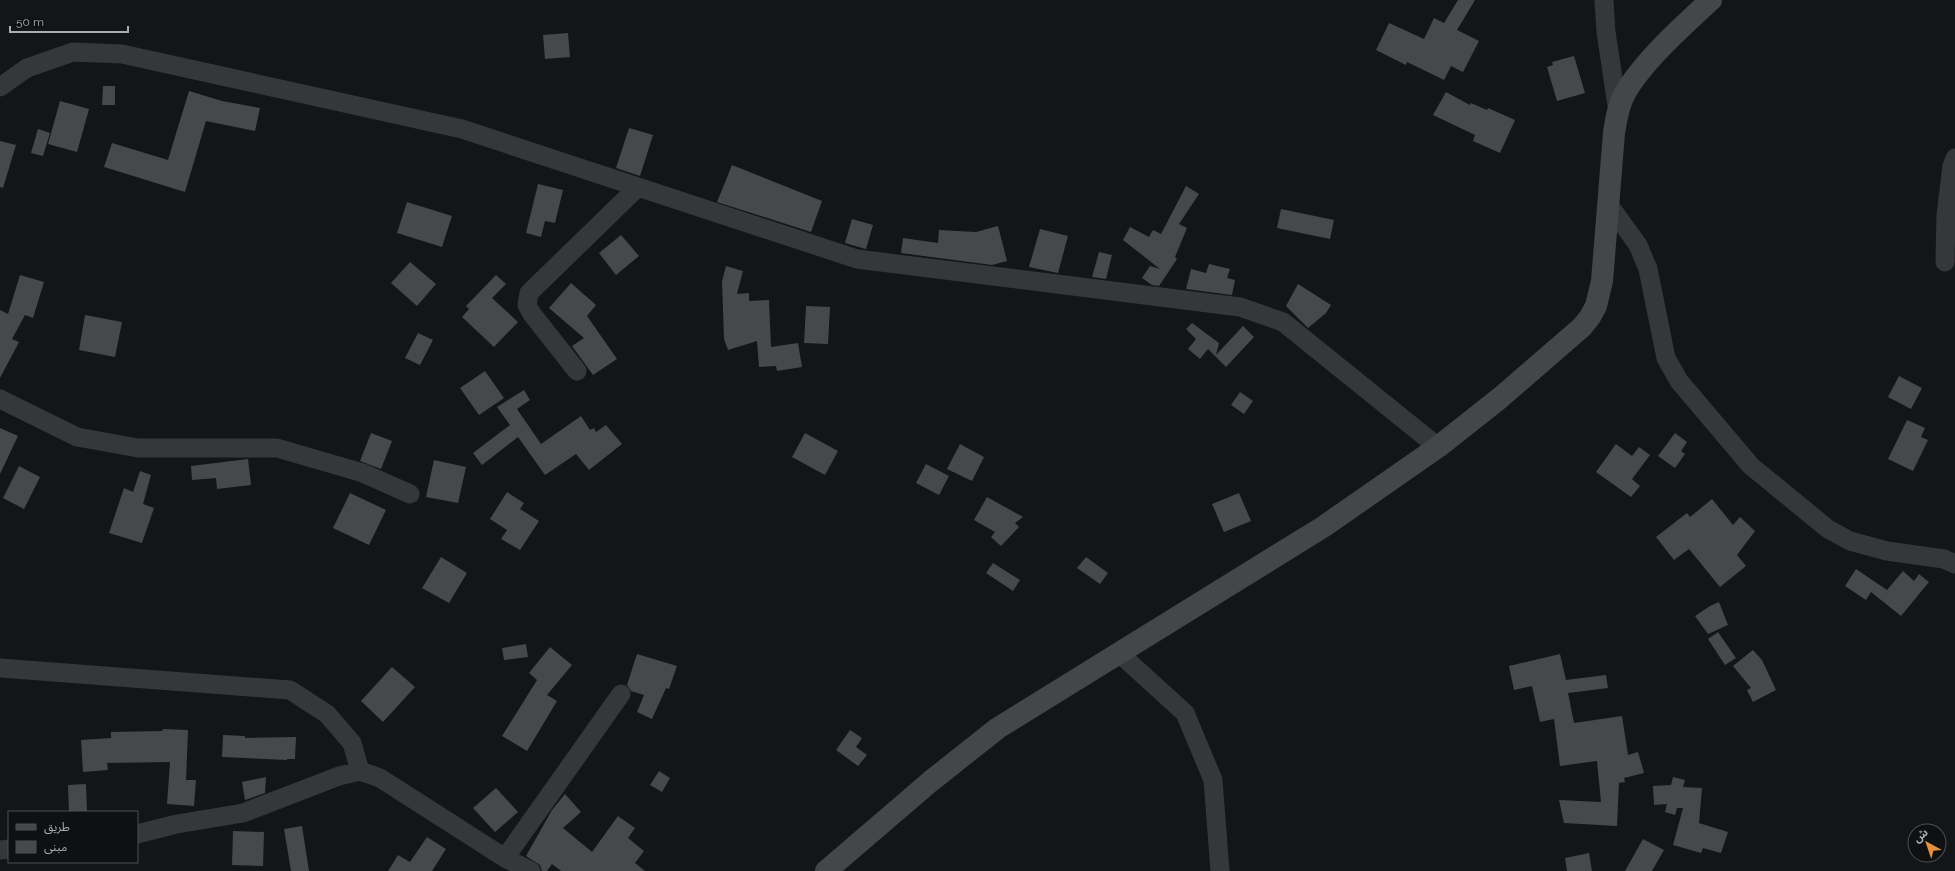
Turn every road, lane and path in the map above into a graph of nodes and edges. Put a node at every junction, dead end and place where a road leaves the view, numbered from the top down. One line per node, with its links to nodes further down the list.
1 (1604, 0): 4 (street)
2 (1711, 0): 4 (main road)
3 (0, 87): 6 (street)
4 (1618, 112): 7 (main road)
5 (1955, 158): 8 (street)
6 (638, 187): 9 (street); 11 (street)
7 (1609, 205): 11 (main road); 13 (street)
8 (1945, 262)
9 (577, 371)
10 (0, 399): 12 (street)
11 (1438, 447): 14 (main road)
12 (410, 494)
13 (1955, 564)
14 (1120, 654): 21 (main road); 22 (street)
15 (0, 668): 17 (street)
16 (621, 694): 19 (street)
17 (360, 771): 18 (street); 19 (street)
18 (138, 834)
19 (505, 858): 20 (street)
20 (531, 871)
21 (826, 871)
22 (1220, 871)

